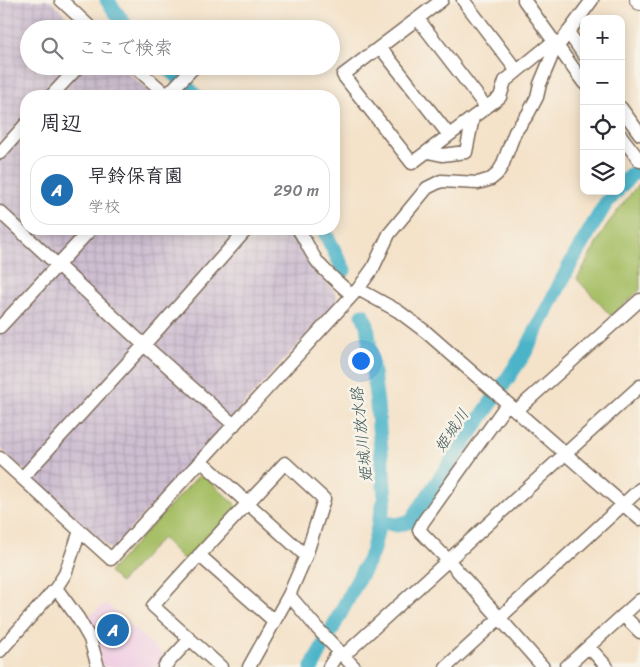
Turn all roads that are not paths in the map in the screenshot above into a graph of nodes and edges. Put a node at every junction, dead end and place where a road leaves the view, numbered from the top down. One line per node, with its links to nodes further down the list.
1 (61, 0): 7 (street)
2 (442, 0): 6 (street)
3 (463, 0): 12 (street)
4 (524, 0): 9 (street)
5 (592, 0): 8 (street)
6 (418, 19): 10 (street); 20 (street)
7 (82, 20)
8 (568, 32): 9 (street); 11 (street)
9 (556, 44): 12 (street); 16 (street); 37 (street)
10 (380, 46): 25 (street); 28 (street)
11 (580, 49)
12 (517, 71): 20 (street)
13 (71, 75): 17 (street)
14 (146, 75): 18 (street)
15 (187, 75): 19 (street)
16 (580, 77)
17 (57, 90)
18 (166, 90)
19 (173, 90)
20 (486, 107): 22 (street)
21 (625, 113): 24 (street)
22 (474, 117): 25 (street); 28 (street)
23 (20, 130): 27 (street)
24 (640, 134)
25 (449, 135): 28 (street)
26 (625, 141): 29 (street)
27 (0, 152)
28 (428, 152)
29 (638, 159)
30 (0, 212): 31 (street)
31 (20, 231)
32 (25, 235): 36 (street)
33 (85, 235): 36 (street)
34 (242, 235): 40 (street)
35 (302, 235): 37 (street)
36 (57, 265): 39 (street); 40 (street)
37 (355, 292): 42 (street); 43 (street)
38 (640, 300): 42 (street)
39 (0, 327)
40 (144, 345): 43 (street); 47 (street)
41 (640, 386): 44 (street)
42 (508, 404): 44 (street); 55 (street)
43 (234, 425): 46 (street)
44 (566, 454): 50 (street); 55 (street)
45 (0, 458): 47 (street)
46 (201, 460): 49 (street); 52 (street)
47 (22, 478): 52 (street)
48 (640, 489): 50 (street)
49 (248, 504): 53 (street); 54 (street); 54 (street)
50 (624, 504): 51 (street); 60 (street)
51 (640, 519)
52 (80, 531): 56 (street)
53 (198, 555): 61 (street); 63 (street)
54 (306, 556): 57 (street)
55 (448, 560): 60 (street); 66 (street)
56 (56, 588): 65 (street); 67 (street)
57 (289, 595): 61 (street); 66 (street)
58 (640, 600): 59 (street)
59 (623, 615): 62 (street); 64 (street)
60 (499, 618): 73 (street); 74 (street)
61 (274, 621): 70 (street)
62 (640, 632)
63 (190, 639): 68 (street); 69 (street)
64 (589, 647): 75 (street); 76 (street)
65 (0, 651)
66 (341, 654): 71 (street); 72 (street)
67 (98, 667)
68 (164, 667)
69 (221, 667)
70 (249, 667)
71 (329, 667)
72 (354, 667)
73 (446, 667)
74 (543, 667)
75 (566, 667)
76 (607, 667)

